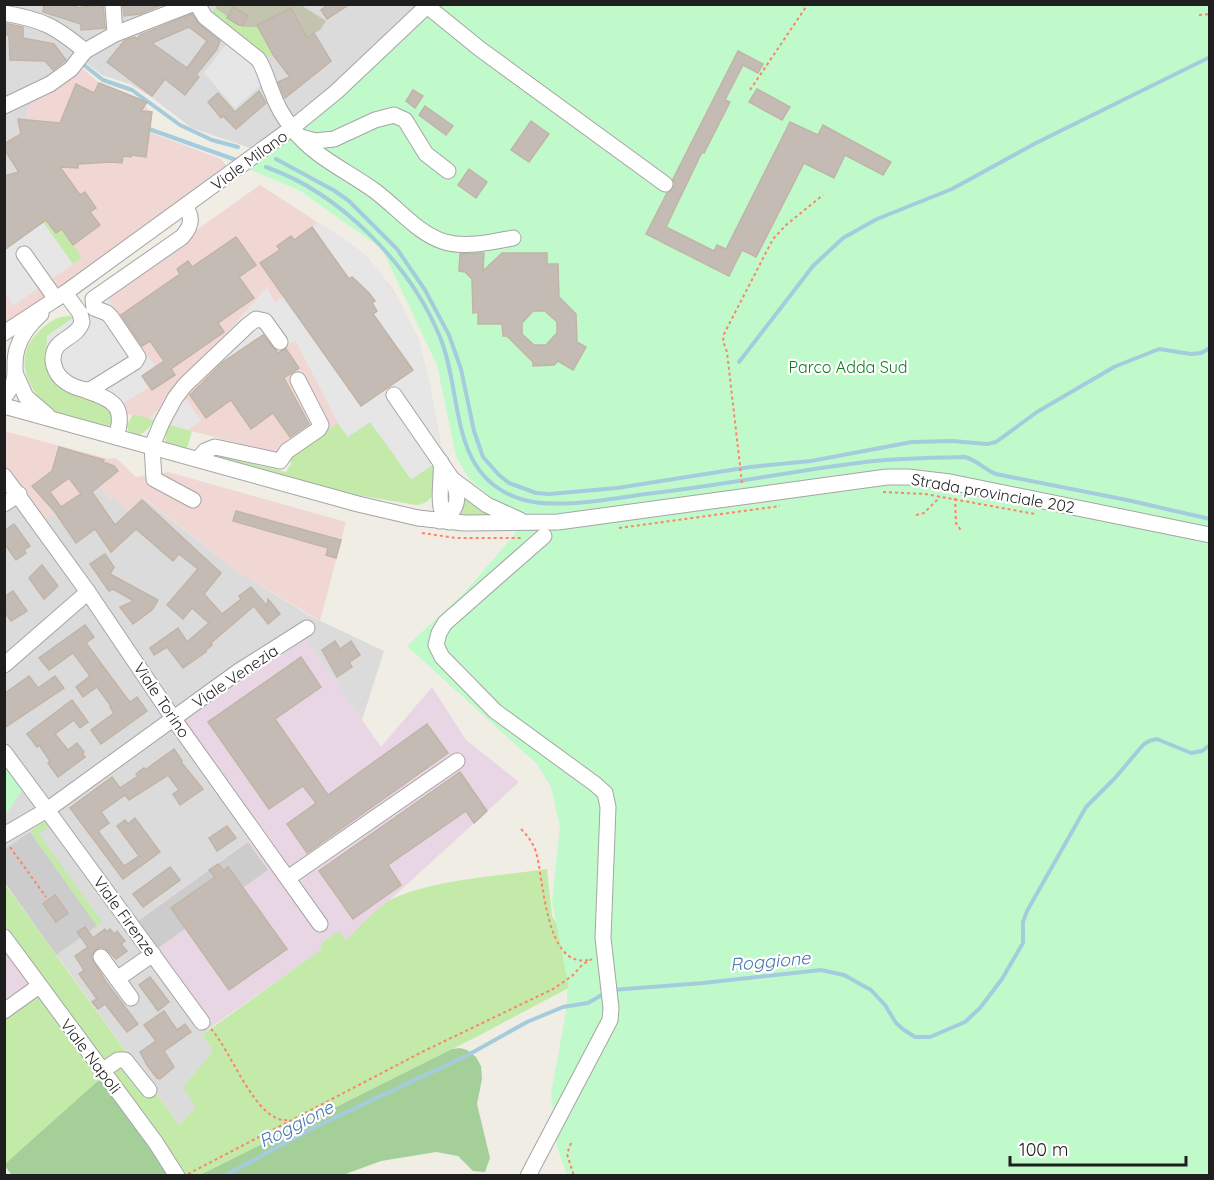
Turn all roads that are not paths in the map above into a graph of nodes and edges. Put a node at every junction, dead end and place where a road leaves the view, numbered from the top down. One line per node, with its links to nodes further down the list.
1 (112, 4): 6 (street)
2 (192, 4): 6 (street)
3 (197, 4): 9 (street)
4 (428, 5): 9 (street, Viale Milano); 11 (street)
5 (4, 13): 7 (street)
6 (115, 34): 7 (street)
7 (85, 51): 8 (street)
8 (4, 106)
9 (297, 133): 10 (street); 12 (street, Viale Milano); 13 (street)
10 (448, 171)
11 (665, 184)
12 (185, 207): 15 (street, Viale Milano); 21 (street)
13 (513, 238)
14 (24, 254): 15 (street)
15 (60, 296): 16 (street, Viale Milano); 19 (street, Viale Milano); 21 (street)
16 (4, 333)
17 (280, 342): 27 (street)
18 (4, 354): 19 (street)
19 (15, 371): 23 (street, Viale Milano); 25 (street)
20 (298, 380): 28 (street)
21 (87, 391): 26 (street)
22 (394, 395): 29 (street)
23 (4, 397)
24 (4, 406): 25 (street, Strada provinciale 202)
25 (60, 422): 26 (street, Strada provinciale 202)
26 (116, 436): 27 (street, Strada provinciale 202)
27 (152, 447): 28 (street, Strada provinciale 202); 34 (street)
28 (198, 459): 36 (street, Strada provinciale 202)
29 (441, 462): 31 (street); 33 (street)
30 (4, 476): 32 (street, Viale Torino)
31 (452, 479): 37 (street); 38 (street)
32 (19, 494): 35 (street); 41 (street, Viale Torino)
33 (440, 494): 36 (street); 37 (street)
34 (193, 500)
35 (4, 504)
36 (401, 514): 37 (street, Strada provinciale 202)
37 (445, 520): 38 (street, Strada provinciale 202)
38 (528, 523): 39 (street, Strada provinciale 202)
39 (1209, 535)
40 (544, 536): 64 (street)
41 (88, 592): 43 (street); 44 (street, Viale Torino)
42 (307, 628): 44 (street, Viale Venezia)
43 (4, 665)
44 (173, 718): 47 (street, Viale Venezia); 49 (street, Viale Torino)
45 (4, 752): 47 (street, Viale Firenze)
46 (457, 761): 49 (street)
47 (47, 810): 48 (street, Viale Venezia); 52 (street, Viale Firenze)
48 (4, 835)
49 (288, 878): 50 (street, Viale Torino)
50 (320, 924)
51 (4, 937): 55 (street, Viale Napoli)
52 (153, 954): 54 (street); 58 (street, Viale Firenze)
53 (101, 957): 54 (street)
54 (117, 979): 56 (street)
55 (39, 987): 57 (street); 59 (street, Viale Napoli)
56 (131, 998)
57 (4, 1011)
58 (202, 1022)
59 (102, 1071): 60 (street); 62 (street, Viale Napoli)
60 (138, 1075): 61 (street); 62 (street)
61 (149, 1090)
62 (117, 1091): 63 (street, Viale Napoli)
63 (177, 1176)
64 (528, 1176)

